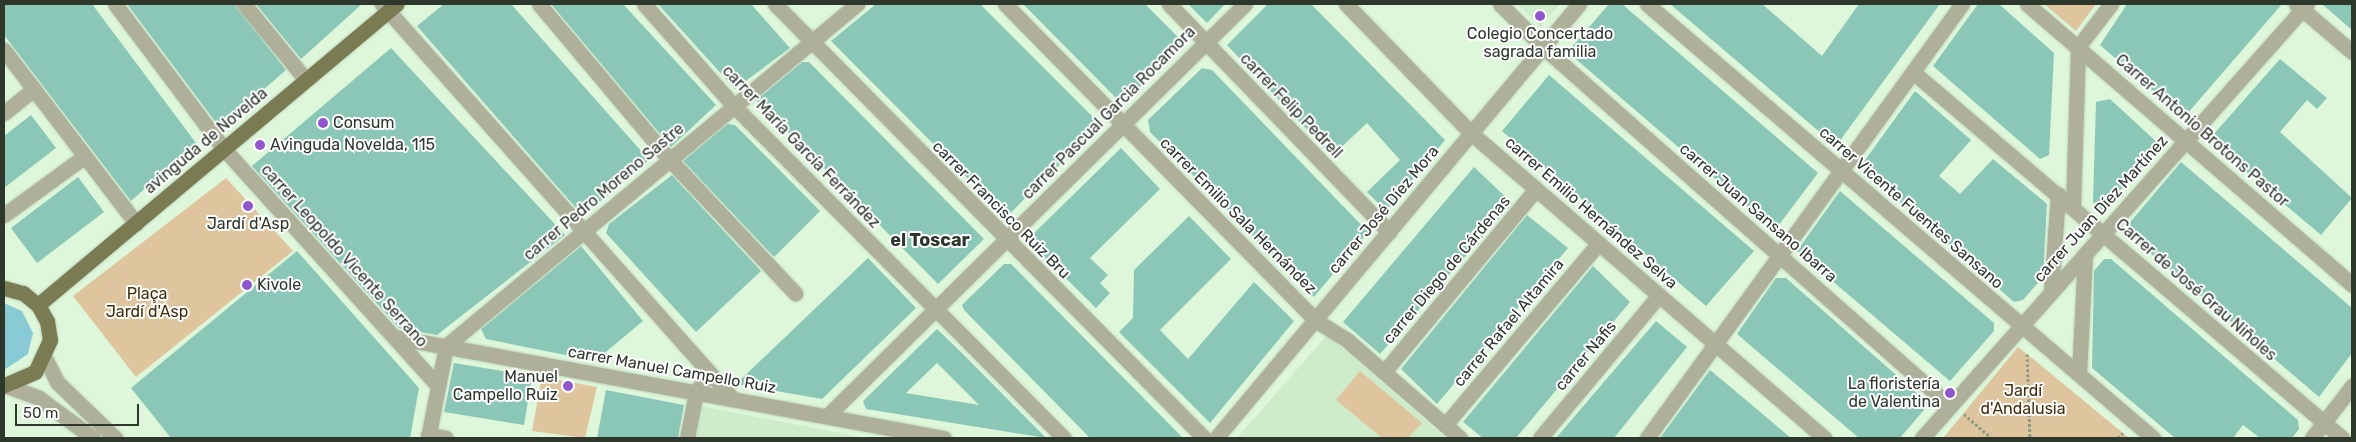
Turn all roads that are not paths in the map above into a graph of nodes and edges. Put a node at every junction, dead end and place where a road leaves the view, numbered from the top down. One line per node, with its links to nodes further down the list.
1 (114, 4): 33 (street, carrer Leopoldo Vicente Serrano)
2 (244, 4): 26 (street)
3 (539, 4): 35 (street)
4 (644, 4): 28 (street, carrer María García Ferrández)
5 (775, 4): 20 (street, carrer Francisco Ruiz Bru)
6 (857, 4): 20 (street, carrer Pedro Moreno Sastre)
7 (1005, 4): 30 (street, carrer Emilio Sala Hernández)
8 (1168, 4): 19 (street, carrer Felip Pedrell)
9 (1245, 4): 19 (street, carrer Pascual Garcia Rocamora)
10 (1346, 4): 31 (street, carrer Emilio Hernández Selva)
11 (1500, 4): 21 (street, carrer Juan Sansano Ibarra)
12 (1579, 4): 21 (street, carrer José Díez Mora)
13 (1647, 4): 36 (street, carrer Vicente Fuentes Sansano)
14 (1962, 4): 25 (street)
15 (2027, 4): 22 (street, Carrer Antonio Brotons Pastor)
16 (2111, 4): 22 (street)
17 (389, 6): 26 (main road, avinguda de Novelda); 42 (street)
18 (2301, 6): 24 (street); 32 (street, carrer Juan Díez Martínez)
19 (1206, 42): 30 (street, carrer Pascual Garcia Rocamora); 43 (street, carrer Felip Pedrell)
20 (810, 43): 28 (street, carrer Pedro Moreno Sastre); 45 (street, carrer Francisco Ruiz Bru)
21 (1543, 47): 31 (street, carrer José Díez Mora); 48 (street, carrer Juan Sansano Ibarra)
22 (2078, 47): 32 (street, Carrer Antonio Brotons Pastor); 39 (street)
23 (4, 50): 27 (street)
24 (2352, 52)
25 (1913, 72): 36 (street); 38 (street, Carrer de José Grau Niñoles)
26 (306, 80): 33 (main road, avinguda de Novelda)
27 (34, 89): 29 (street); 34 (street)
28 (734, 106): 35 (street, carrer Pedro Moreno Sastre); 55 (street, carrer María García Ferrández)
29 (4, 113)
30 (1123, 124): 45 (street, carrer Pascual Garcia Rocamora); 56 (street, carrer Emilio Sala Hernández)
31 (1471, 133): 37 (street, carrer Emilio Hernández Selva); 43 (street, carrer José Díez Mora)
32 (2186, 140): 44 (street, carrer Juan Díez Martínez); 49 (street, Carrer Antonio Brotons Pastor)
33 (224, 149): 41 (main road, avinguda de Novelda); 58 (street, carrer Leopoldo Vicente Serrano)
34 (85, 156): 40 (street); 41 (street)
35 (670, 160): 42 (street, carrer Pedro Moreno Sastre); 52 (street)
36 (1841, 171): 48 (street); 57 (street, carrer Vicente Fuentes Sansano)
37 (1536, 189): 46 (street, carrer Emilio Hernández Selva); 62 (street, carrer Diego de Cárdenas)
38 (2058, 194): 39 (street, Carrer de José Grau Niñoles); 51 (street)
39 (2073, 207): 44 (street, Carrer de José Grau Niñoles)
40 (4, 215)
41 (136, 223): 54 (main road, avinguda de Novelda)
42 (584, 231): 60 (street, carrer Pedro Moreno Sastre); 63 (street)
43 (1389, 232): 56 (street, carrer José Díez Mora)
44 (2103, 234): 47 (street, carrer Juan Díez Martínez); 72 (street, Carrer de José Grau Niñoles)
45 (1006, 239): 55 (street, carrer Pascual Garcia Rocamora); 82 (street, carrer Francisco Ruiz Bru)
46 (1599, 244): 53 (street, carrer Emilio Hernández Selva); 73 (street, carrer Rafael Altamira)
47 (2085, 254): 51 (street, carrer Juan Díez Martínez); 64 (street)
48 (1780, 256): 59 (street); 70 (street, carrer Juan Sansano Ibarra)
49 (2352, 285)
50 (4, 288): 54 (main road)
51 (2052, 292): 57 (street, carrer Juan Díez Martínez)
52 (795, 293)
53 (1659, 295): 59 (street, carrer Emilio Hernández Selva); 85 (street, carrer Nafis)
54 (38, 305): 61 (main road)
55 (936, 309): 71 (street, carrer Pascual Garcia Rocamora); 81 (street, carrer María García Ferrández)
56 (1315, 320): 62 (street, carrer Emilio Sala Hernández); 83 (street, carrer José Díez Mora)
57 (2021, 326): 64 (street, carrer Vicente Fuentes Sansano); 70 (street, carrer Juan Díez Martínez)
58 (394, 337): 60 (street, carrer Manuel Campello Ruiz); 66 (street, carrer Leopoldo Vicente Serrano)
59 (1715, 344): 86 (street); 87 (street, carrer Emilio Hernández Selva)
60 (446, 346): 66 (street); 68 (street, carrer Manuel Campello Ruiz)
61 (45, 358): 65 (main road); 77 (street)
62 (1384, 372): 73 (street, carrer Emilio Sala Hernández)
63 (711, 374): 68 (street); 69 (street)
64 (2079, 374): 89 (street, carrer Vicente Fuentes Sansano)
65 (4, 385): 76 (street)
66 (438, 386): 75 (street)
67 (2352, 386): 72 (street)
68 (696, 392): 69 (street, carrer Manuel Campello Ruiz); 79 (street)
69 (733, 399): 71 (street, carrer Manuel Campello Ruiz)
70 (1957, 410): 88 (street, carrer Juan Díez Martínez)
71 (827, 416): 74 (street, carrer Manuel Campello Ruiz)
72 (2324, 423): 90 (street); 91 (street, Carrer de José Grau Niñoles)
73 (1445, 425): 84 (street, carrer Emilio Sala Hernández)
74 (872, 432): 80 (street, carrer Manuel Campello Ruiz)
75 (428, 437): 78 (street)
76 (93, 438)
77 (115, 438)
78 (446, 438)
79 (687, 438)
80 (944, 438)
81 (1064, 438)
82 (1204, 438)
83 (1216, 438)
84 (1460, 438)
85 (1540, 438)
86 (1647, 438)
87 (1824, 438)
88 (1922, 438)
89 (2153, 438)
90 (2312, 438)
91 (2342, 438)

